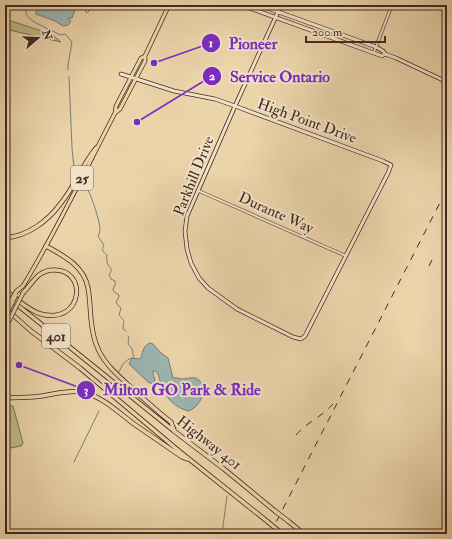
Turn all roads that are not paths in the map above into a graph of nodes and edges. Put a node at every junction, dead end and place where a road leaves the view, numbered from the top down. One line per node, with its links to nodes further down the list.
1 (88, 5): 7 (street)
2 (169, 5): 12 (main road, 25)
3 (241, 5): 8 (street)
4 (259, 5): 8 (street)
5 (281, 5): 8 (street)
6 (392, 5): 9 (street)
7 (87, 12)
8 (277, 15): 9 (street); 10 (street); 17 (street, Parkhill Drive)
9 (376, 47): 10 (street); 11 (street)
10 (374, 53): 11 (street)
11 (385, 54): 16 (street)
12 (144, 56): 14 (main road, 25); 15 (main road, 25)
13 (122, 74): 14 (street, High Point Drive)
14 (131, 77): 15 (street, High Point Drive); 18 (main road, 25)
15 (136, 79): 17 (street, High Point Drive); 18 (main road, 25)
16 (447, 82)
17 (235, 106): 20 (street, High Point Drive); 21 (street, Parkhill Drive)
18 (115, 113): 19 (main road, 25)
19 (96, 148): 22 (highway); 23 (main road, 25)
20 (391, 165): 24 (street, Parkhill Drive)
21 (198, 191): 24 (street, Durante Way); 24 (street, Parkhill Drive)
22 (5, 238)
23 (46, 246): 25 (main road, 25); 36 (highway)
24 (346, 256)
25 (23, 286): 26 (main road, 25); 28 (main road, 25)
26 (19, 289): 31 (highway, bridge); 32 (main road, 25, bridge)
27 (5, 291): 28 (highway)
28 (23, 293): 33 (main road, 25, bridge)
29 (5, 295): 36 (highway, Highway 401 / 401)
30 (5, 308): 34 (highway, Highway 401 / 401)
31 (5, 312): 34 (highway)
32 (5, 318)
33 (6, 327)
34 (31, 331): 37 (highway, Highway 401 / 401)
35 (5, 398): 37 (highway)
36 (174, 431): 39 (highway, Highway 401 / 401, bridge)
37 (190, 460): 38 (highway, Highway 401 / 401, bridge)
38 (281, 533)
39 (304, 534)

